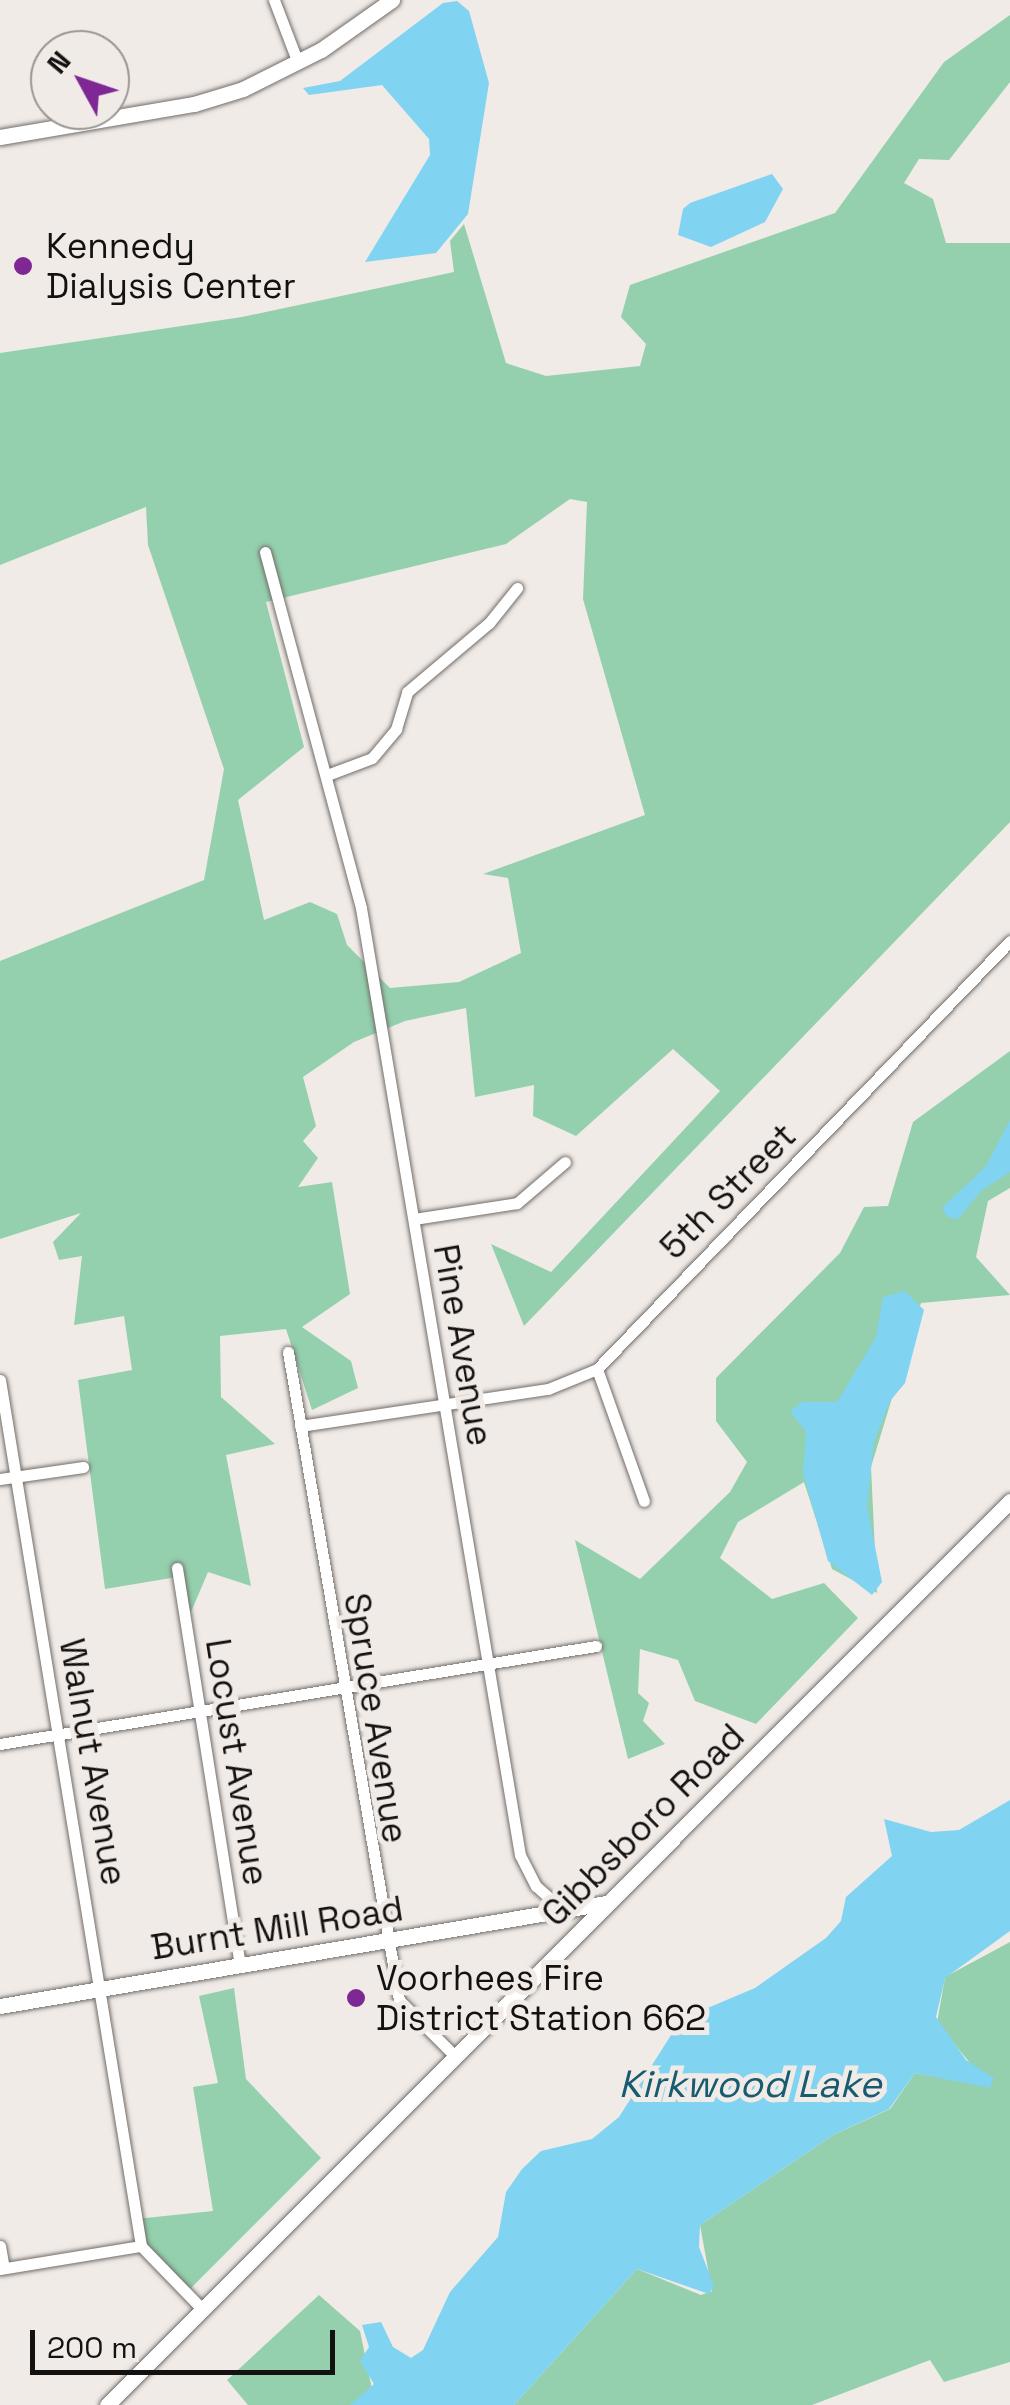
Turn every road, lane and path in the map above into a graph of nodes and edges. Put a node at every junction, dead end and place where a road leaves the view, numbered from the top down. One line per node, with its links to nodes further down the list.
1 (274, 0): 3 (street)
2 (392, 0): 3 (street)
3 (298, 63): 4 (street)
4 (0, 137)
5 (265, 552): 7 (street, Pine Avenue)
6 (517, 588): 7 (street)
7 (327, 775): 10 (street, Pine Avenue)
8 (1010, 940): 12 (street, 5th Street)
9 (565, 1162): 10 (street)
10 (414, 1219): 14 (street, Pine Avenue)
11 (288, 1352): 15 (street, Spruce Avenue)
12 (597, 1369): 14 (street, 5th Street); 19 (street)
13 (0, 1380): 17 (street, Walnut Avenue)
14 (445, 1404): 15 (street, 5th Street); 23 (street, Pine Avenue)
15 (300, 1426): 24 (street, Spruce Avenue)
16 (83, 1467): 17 (street)
17 (15, 1476): 18 (street); 26 (street, Walnut Avenue)
18 (0, 1479)
19 (644, 1501)
20 (1010, 1501): 28 (street, Gibbsboro Road)
21 (177, 1568): 25 (street, Locust Avenue)
22 (596, 1646): 23 (street)
23 (487, 1660): 24 (street); 29 (street, Pine Avenue)
24 (343, 1689): 25 (street); 30 (street, Spruce Avenue)
25 (203, 1711): 26 (street); 31 (street, Locust Avenue)
26 (62, 1734): 27 (street); 32 (street, Walnut Avenue)
27 (0, 1744)
28 (606, 1903): 29 (street, Burnt Mill Road); 34 (street, Gibbsboro Road)
29 (564, 1911): 30 (street, Burnt Mill Road)
30 (385, 1940): 31 (street, Burnt Mill Road); 34 (street, Spruce Avenue)
31 (240, 1965): 32 (street, Burnt Mill Road)
32 (103, 1987): 33 (street, Burnt Mill Road); 36 (street, Walnut Avenue)
33 (0, 2006)
34 (454, 2055): 38 (street, Gibbsboro Road)
35 (0, 2246): 37 (street)
36 (140, 2246): 37 (street); 38 (street)
37 (2, 2268)
38 (202, 2309): 39 (street, Gibbsboro Road)
39 (106, 2405)

